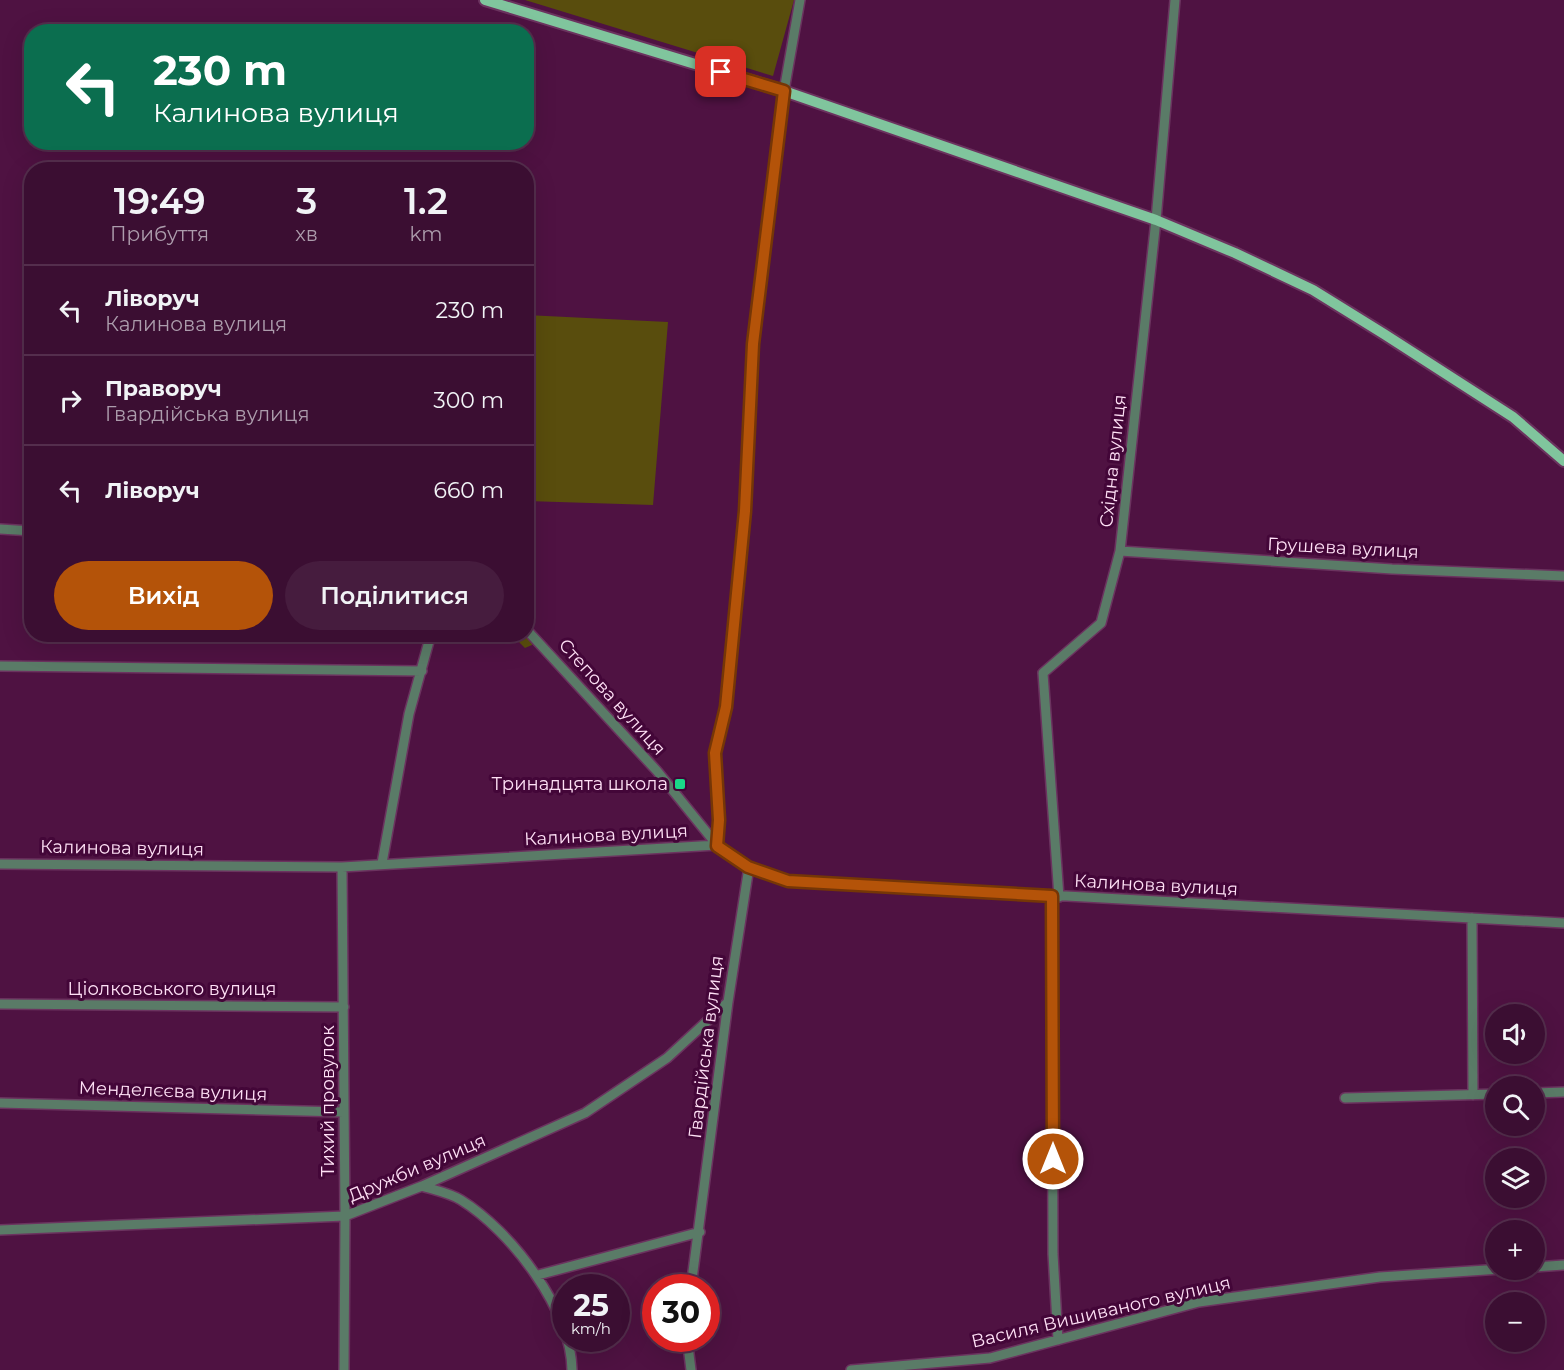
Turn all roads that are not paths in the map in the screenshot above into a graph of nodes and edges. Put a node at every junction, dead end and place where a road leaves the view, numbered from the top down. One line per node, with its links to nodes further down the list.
1 (485, 0): 4 (main road)
2 (800, 0): 4 (street)
3 (1175, 0): 5 (street, Східна вулиця)
4 (784, 91): 5 (main road); 15 (street)
5 (1156, 220): 6 (main road); 9 (street, Східна вулиця)
6 (1564, 461)
7 (0, 529): 8 (street)
8 (24, 530)
9 (1120, 551): 10 (street, Грушева вулиця); 20 (street, Східна вулиця)
10 (1564, 576)
11 (534, 637): 15 (street, Степова вулиця)
12 (429, 642): 14 (street)
13 (0, 666): 14 (street)
14 (422, 671): 16 (street)
15 (717, 846): 16 (street, Калинова вулиця); 19 (street, Калинова вулиця)
16 (382, 863): 18 (street, Калинова вулиця)
17 (0, 864): 18 (street, Калинова вулиця)
18 (342, 867): 25 (street, Тихий провулок)
19 (748, 867): 20 (street, Калинова вулиця); 23 (street, Гвардійська вулиця)
20 (1056, 896): 21 (street, Калинова вулиця); 42 (street, Східна вулиця)
21 (1472, 918): 22 (street, Калинова вулиця); 29 (street)
22 (1564, 923)
23 (728, 1002): 33 (street, Дружби вулиця); 36 (street, Гвардійська вулиця)
24 (0, 1004): 25 (street, Ціолковського вулиця)
25 (344, 1007): 32 (street, Тихий провулок)
26 (1564, 1092): 27 (street)
27 (1545, 1093)
28 (1485, 1094): 29 (street)
29 (1473, 1095): 30 (street)
30 (1345, 1098)
31 (0, 1103): 32 (street, Менделєєва вулиця)
32 (344, 1112): 34 (street, Тихий провулок)
33 (422, 1186): 34 (street, Дружби вулиця); 41 (street)
34 (345, 1216): 35 (street, Дружби вулиця); 44 (street, Тихий провулок)
35 (0, 1230)
36 (700, 1232): 40 (street, Гвардійська вулиця); 41 (street)
37 (1564, 1265): 38 (street)
38 (1545, 1266)
39 (1485, 1270): 42 (street, Василя Вишиваного вулиця)
40 (694, 1274)
41 (538, 1275): 45 (street)
42 (1058, 1340): 47 (street, Василя Вишиваного вулиця)
43 (689, 1352): 46 (street)
44 (344, 1370)
45 (572, 1370)
46 (691, 1370)
47 (851, 1370)

